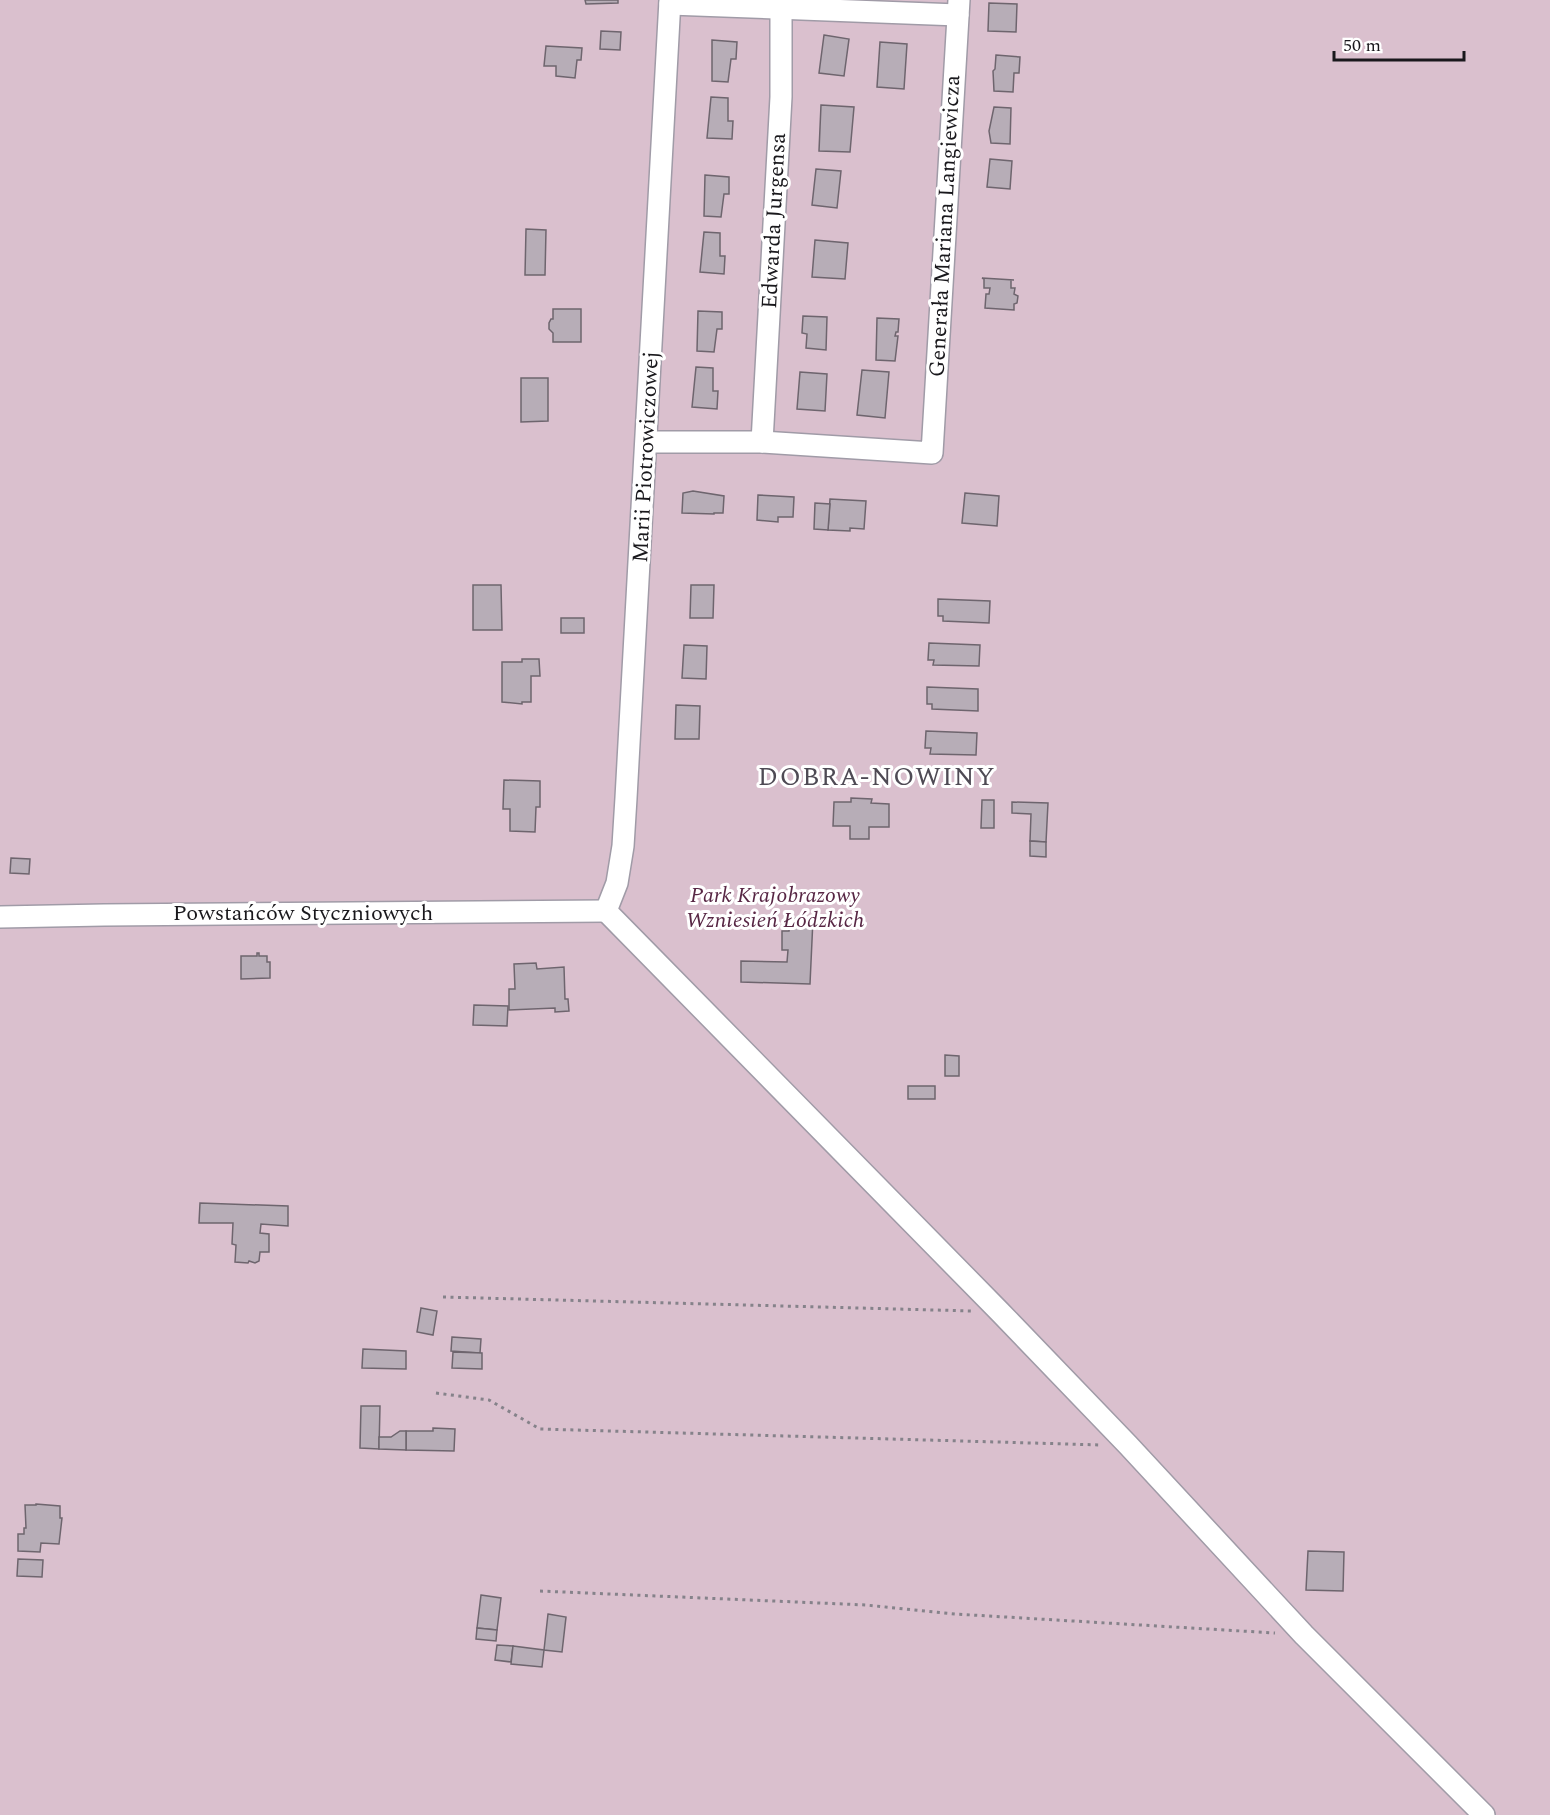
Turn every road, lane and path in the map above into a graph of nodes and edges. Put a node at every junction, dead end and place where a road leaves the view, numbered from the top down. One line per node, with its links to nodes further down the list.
1 (670, 2): 2 (street); 4 (street, Marii Piotrowiczowej)
2 (781, 4): 3 (street); 5 (street, Edwarda Jurgensa)
3 (958, 8): 5 (street, Generała Mariana Langiewicza)
4 (647, 442): 5 (street); 6 (street, Marii Piotrowiczowej)
5 (762, 442)
6 (606, 911): 7 (street, Powstańców Styczniowych); 9 (street)
7 (0, 917)
8 (443, 1297): 9 (path)
9 (1000, 1312): 11 (street)
10 (436, 1393): 11 (path)
11 (1128, 1445): 13 (street)
12 (540, 1591): 13 (path)
13 (1304, 1635): 14 (street)
14 (1484, 1815)

